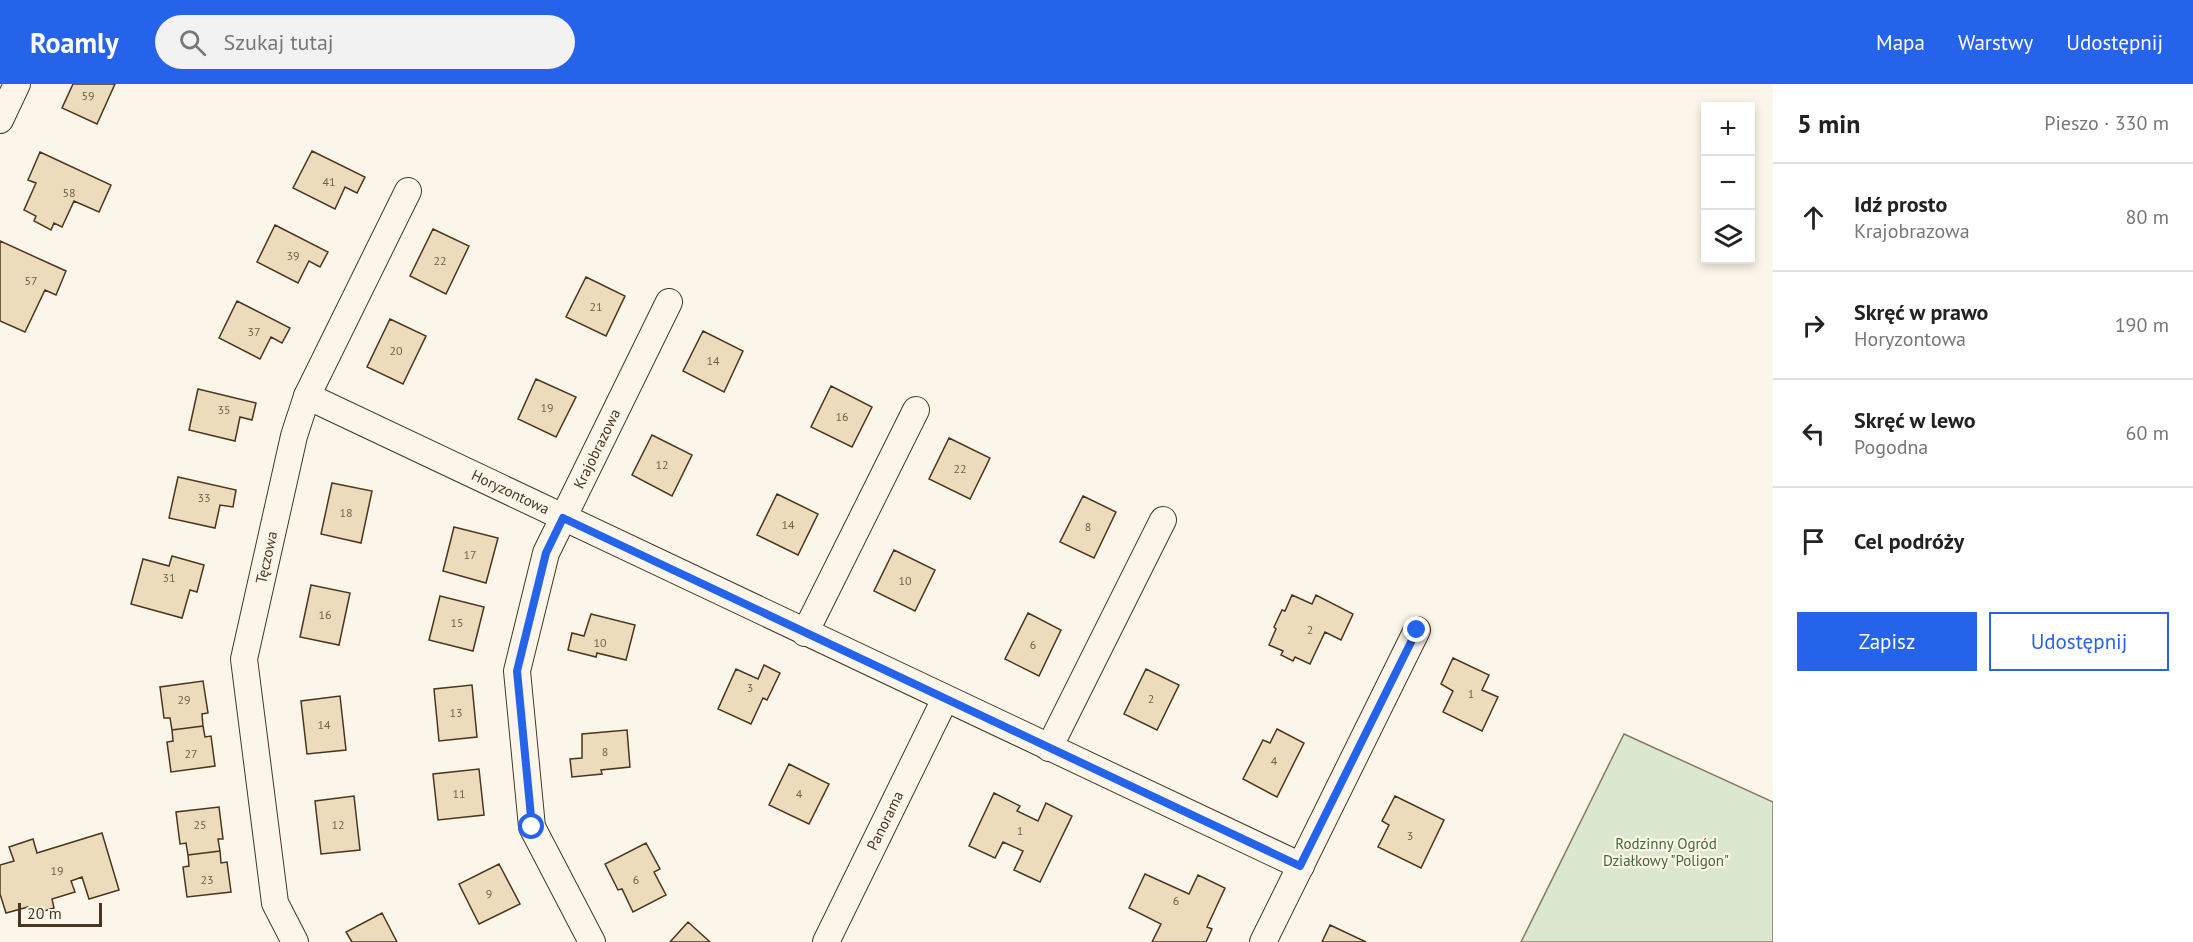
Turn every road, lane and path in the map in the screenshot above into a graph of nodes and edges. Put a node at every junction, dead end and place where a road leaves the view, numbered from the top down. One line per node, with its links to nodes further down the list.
1 (16, 84): 2 (street)
2 (0, 120)
3 (408, 191): 5 (street, Tęczowa)
4 (669, 303): 7 (street, Krajobrazowa)
5 (307, 396): 7 (street, Horyzontowa); 14 (street, Tęczowa)
6 (916, 410): 10 (street)
7 (563, 518): 10 (street, Horyzontowa); 15 (street, Krajobrazowa)
8 (1163, 519): 12 (street)
9 (1417, 630): 13 (street)
10 (805, 633): 11 (street, Horyzontowa)
11 (945, 699): 12 (street, Horyzontowa); 16 (street, Panorama)
12 (1049, 748): 13 (street, Horyzontowa)
13 (1300, 866): 17 (street)
14 (295, 942)
15 (592, 942)
16 (826, 942)
17 (1263, 942)

